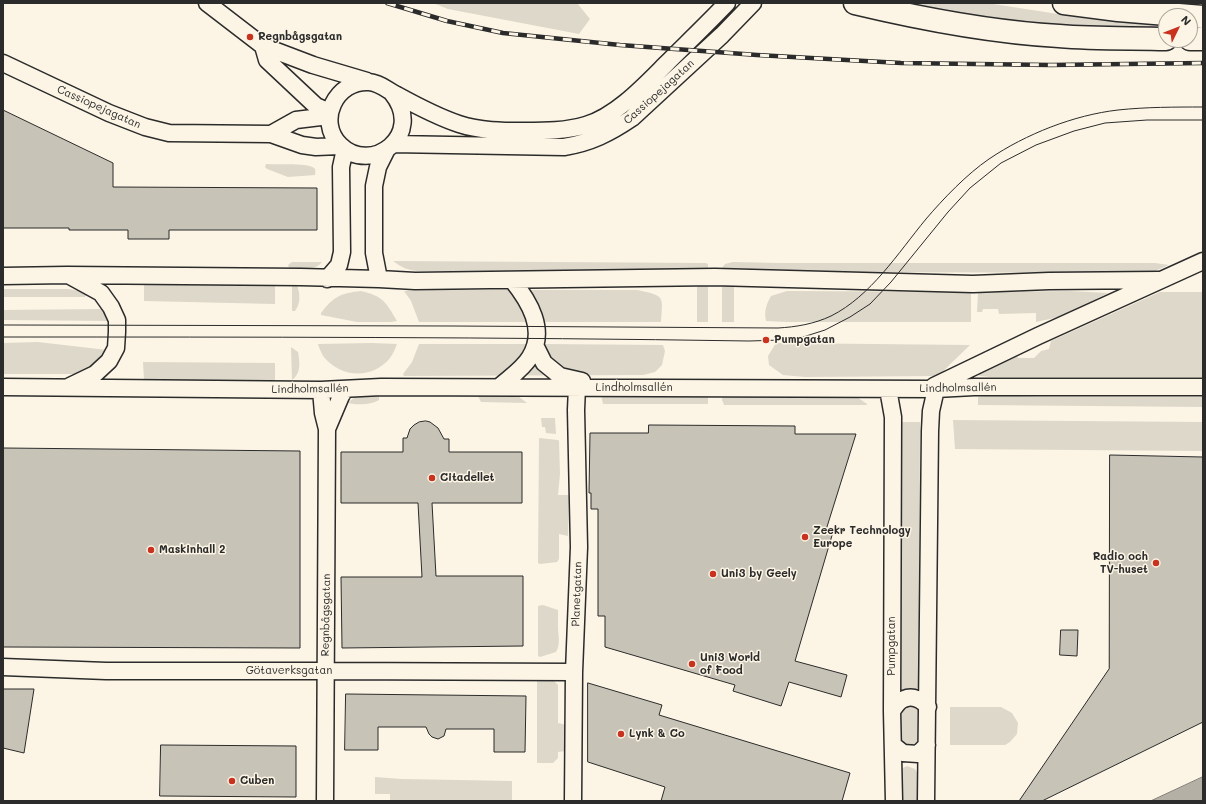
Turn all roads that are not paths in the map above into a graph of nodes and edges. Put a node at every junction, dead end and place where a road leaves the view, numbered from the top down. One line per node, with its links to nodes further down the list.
1 (207, 3): 8 (street)
2 (727, 3): 11 (street, Cassiopejagatan)
3 (752, 3): 14 (street, Cassiopejagatan)
4 (855, 3): 7 (highway)
5 (1064, 3): 6 (highway)
6 (1203, 17)
7 (1158, 39)
8 (263, 46): 10 (street); 12 (street)
9 (3, 63): 13 (street, Cassiopejagatan)
10 (371, 82): 11 (street); 12 (street)
11 (392, 93): 14 (street)
12 (329, 114): 13 (street, Cassiopejagatan); 15 (street)
13 (271, 134): 15 (street, Cassiopejagatan)
14 (390, 146): 15 (street, Cassiopejagatan); 20 (street)
15 (343, 148): 19 (street)
16 (1203, 261): 22 (street)
17 (67, 275): 18 (street, Lindholmsallén); 19 (street, Lindholmsallén); 27 (street, Lindholmsallén)
18 (3, 276)
19 (327, 278): 20 (street, Lindholmsallén)
20 (379, 279): 21 (street, Lindholmsallén)
21 (512, 280): 22 (street, Lindholmsallén); 23 (street)
22 (1159, 280): 32 (street)
23 (536, 347): 25 (street); 30 (street)
24 (3, 387): 27 (street, Lindholmsallén)
25 (499, 387): 28 (street, Lindholmsallén); 29 (street, Lindholmsallén)
26 (1203, 387): 32 (street, Lindholmsallén)
27 (64, 388): 33 (street, Lindholmsallén)
28 (345, 388): 33 (street, Lindholmsallén); 34 (street, Regnbågsgatan)
29 (577, 388): 30 (street, Lindholmsallén); 37 (street, Planetgatan)
30 (609, 388): 31 (street, Lindholmsallén)
31 (888, 388): 32 (street, Lindholmsallén); 39 (street, Pumpgatan)
32 (933, 389): 38 (street)
33 (321, 390): 34 (street, Regnbågsgatan)
34 (327, 429): 36 (street, Regnbågsgatan)
35 (3, 667): 36 (street, Götaverksgatan)
36 (326, 671): 37 (street, Götaverksgatan); 42 (street, Regnbågsgatan)
37 (574, 672): 43 (street, Planetgatan)
38 (928, 707): 39 (street); 41 (street)
39 (892, 711): 40 (street, Pumpgatan)
40 (893, 744): 41 (street); 44 (street, Pumpgatan)
41 (927, 745): 45 (street)
42 (324, 801)
43 (573, 801)
44 (894, 801)
45 (926, 801)

